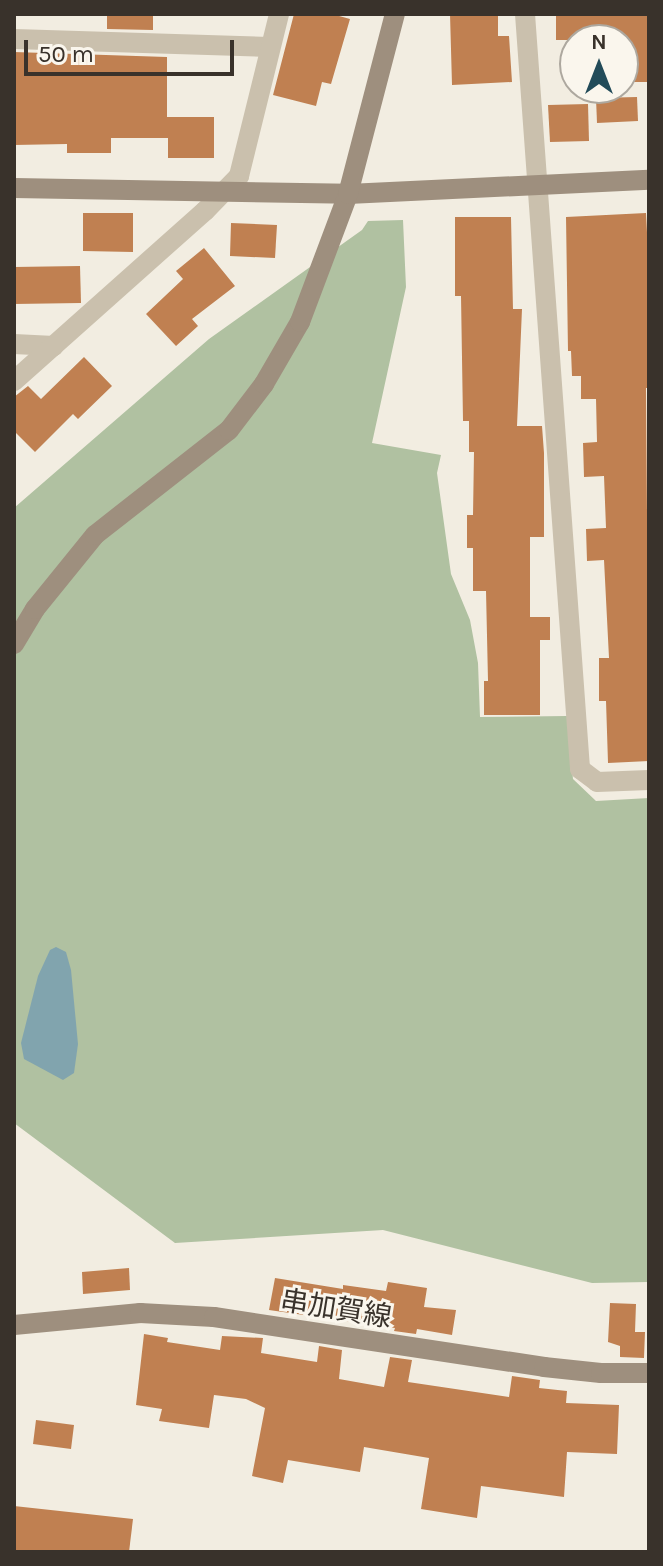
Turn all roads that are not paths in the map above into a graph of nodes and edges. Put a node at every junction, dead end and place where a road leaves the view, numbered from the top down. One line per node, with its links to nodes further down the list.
1 (279, 14): 5 (street)
2 (395, 14): 10 (street)
3 (525, 14): 7 (street)
4 (14, 39): 5 (street)
5 (269, 47): 9 (street)
6 (649, 180): 7 (street)
7 (538, 187): 10 (street); 15 (street)
8 (14, 188): 9 (street)
9 (223, 194): 10 (street); 12 (street)
10 (348, 194): 14 (street)
11 (14, 344): 12 (street)
12 (54, 346): 13 (street)
13 (14, 381)
14 (14, 644)
15 (649, 780)
16 (14, 1325): 17 (street, 串加賀線)
17 (649, 1373)

